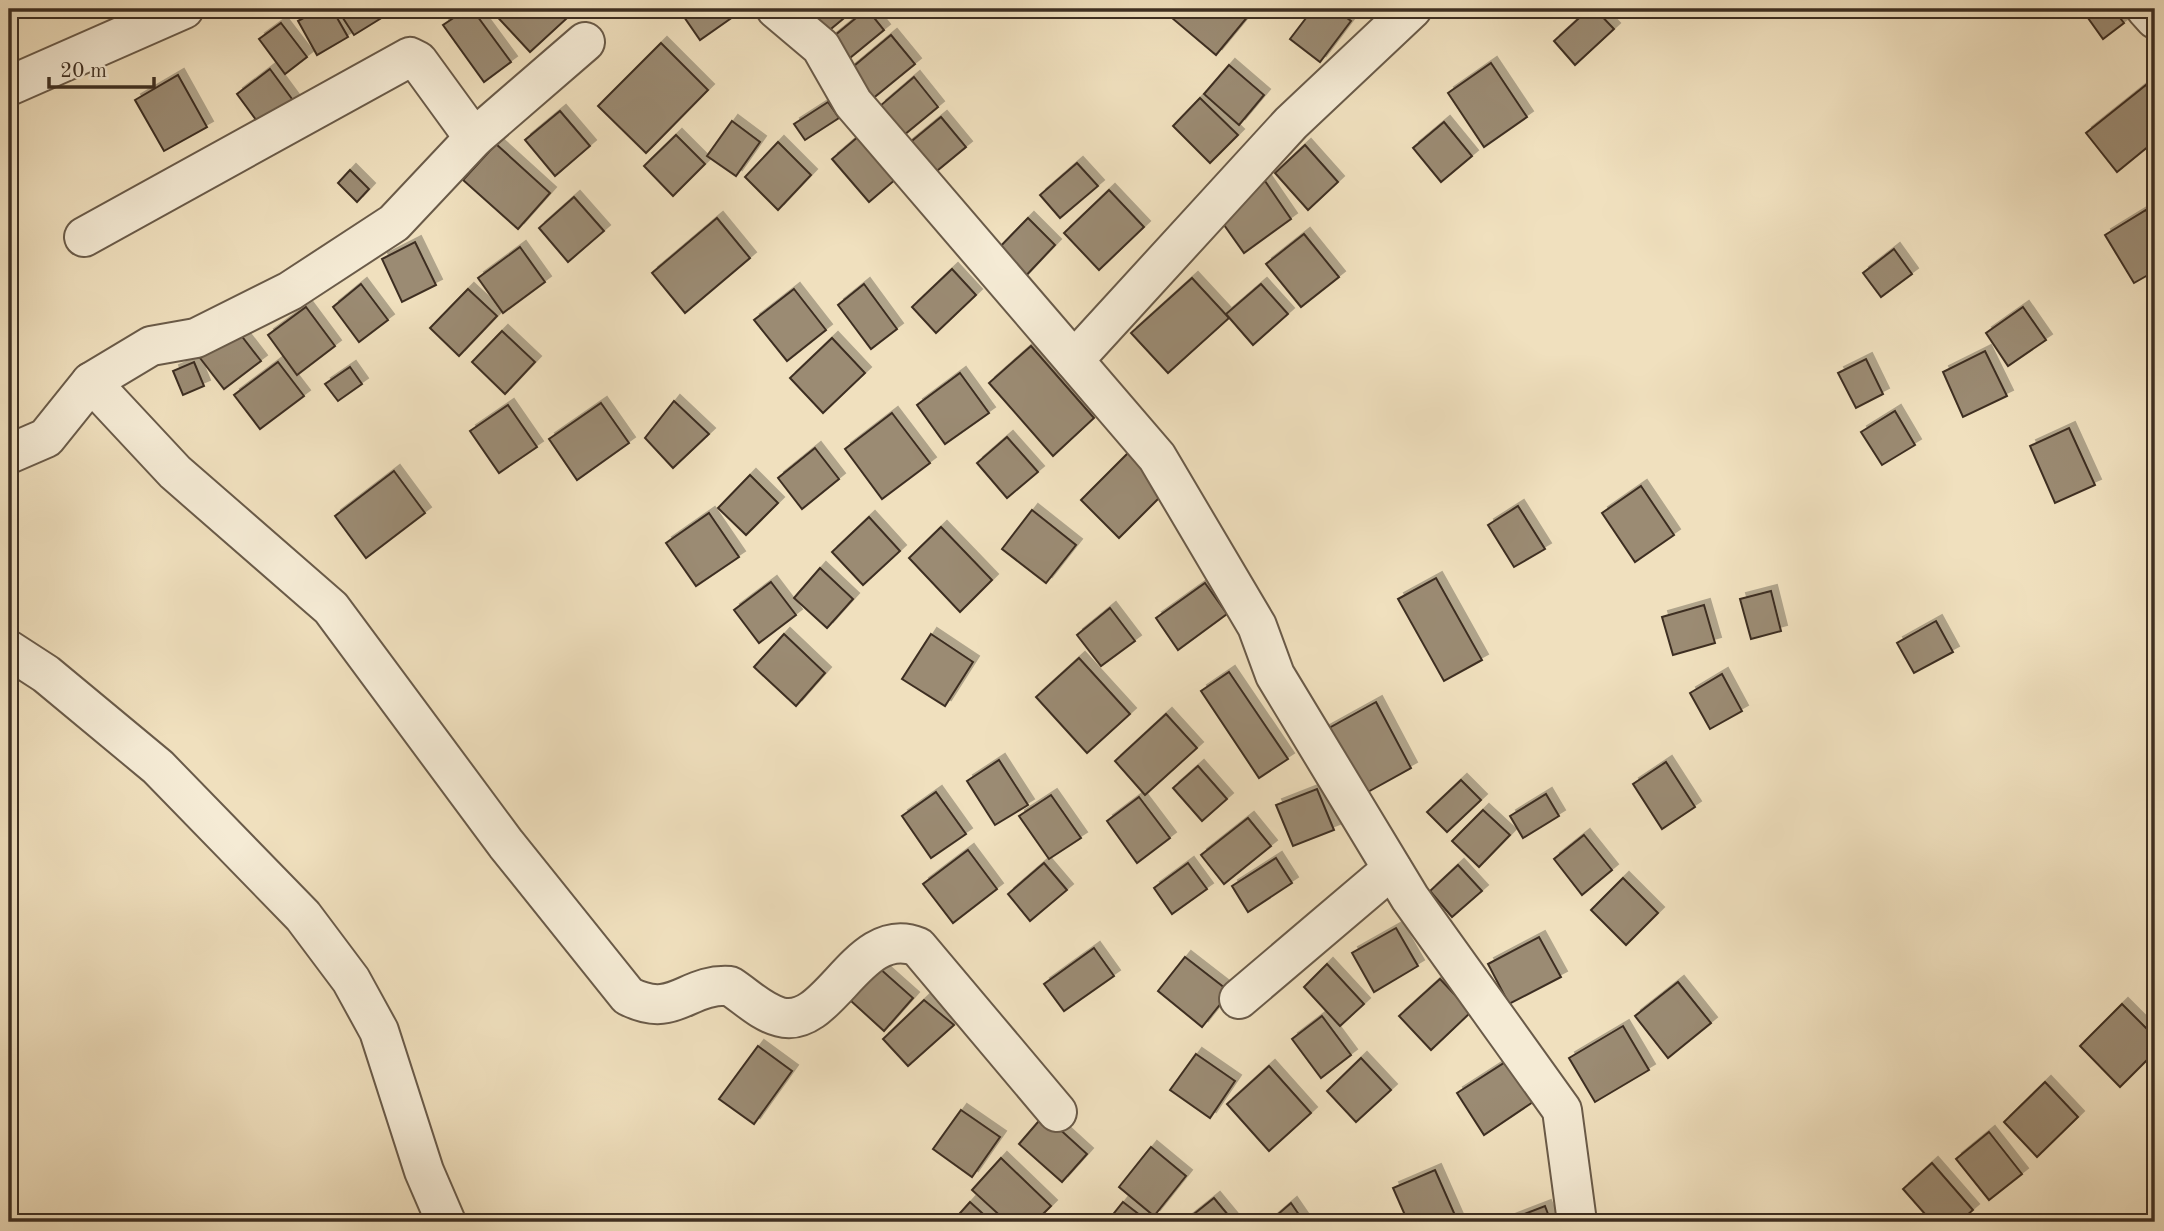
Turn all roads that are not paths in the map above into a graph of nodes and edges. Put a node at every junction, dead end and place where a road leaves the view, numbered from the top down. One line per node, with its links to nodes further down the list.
1 (184, 9): 7 (street)
2 (776, 9): 10 (street)
3 (1412, 9): 10 (street)
4 (2146, 9): 5 (street)
5 (2155, 19)
6 (585, 42): 8 (street)
7 (9, 86)
8 (474, 138): 9 (street); 11 (street)
9 (85, 237)
10 (1074, 360): 14 (street)
11 (91, 382): 12 (street); 16 (street)
12 (9, 454)
13 (9, 650): 17 (street)
14 (1392, 869): 15 (street); 18 (street)
15 (1239, 999)
16 (1057, 1112)
17 (446, 1222)
18 (1577, 1222)

